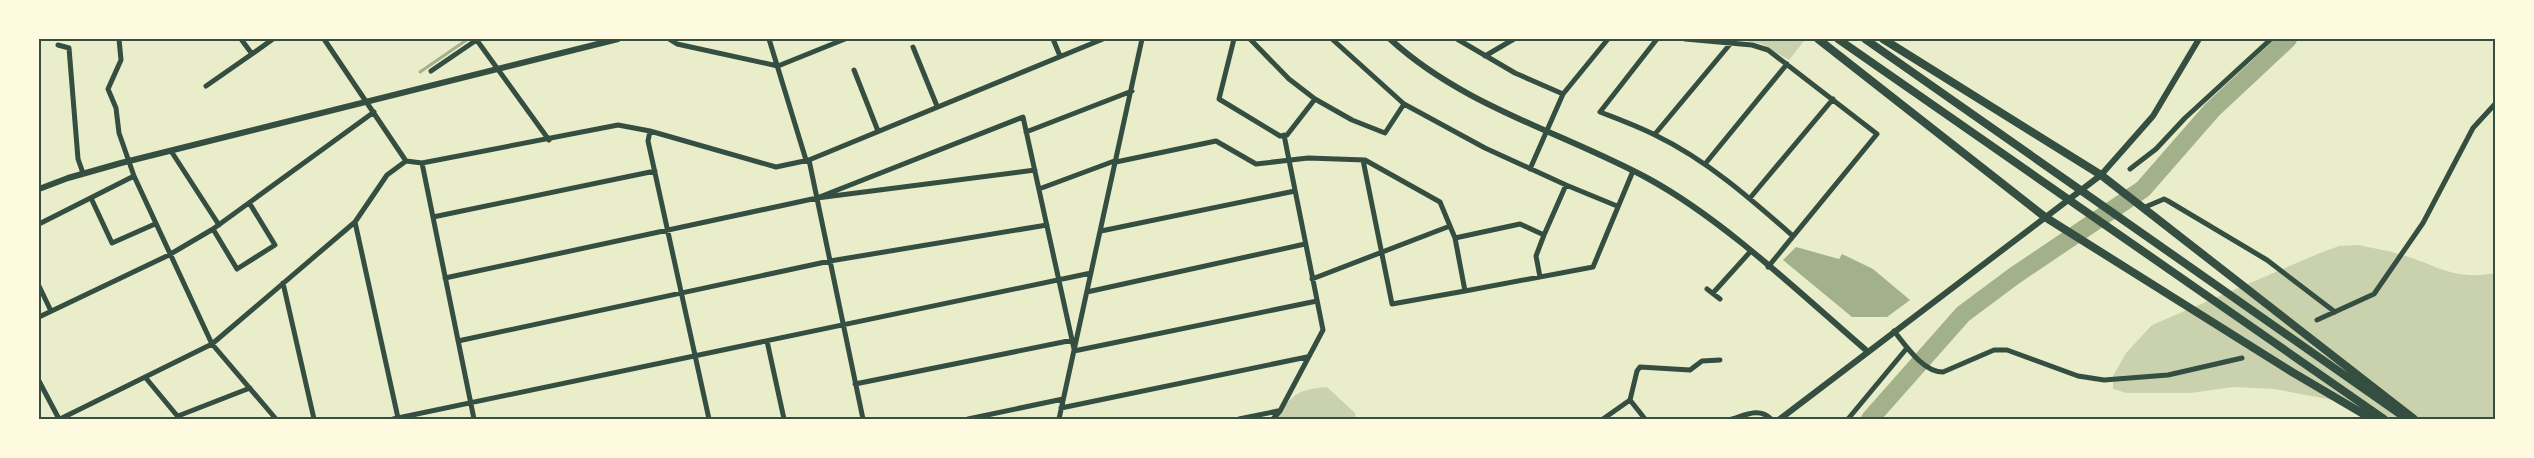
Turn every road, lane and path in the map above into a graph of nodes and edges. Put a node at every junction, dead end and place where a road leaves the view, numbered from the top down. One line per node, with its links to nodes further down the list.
1 (119, 39): 61 (street)
2 (241, 39): 31 (street)
3 (273, 39): 31 (street)
4 (324, 39): 44 (street)
5 (618, 39): 38 (street)
6 (669, 39): 35 (street)
7 (769, 39): 35 (street)
8 (845, 39): 35 (street)
9 (1053, 39): 32 (street)
10 (1102, 39): 32 (street)
11 (1142, 39): 40 (street)
12 (1234, 39): 54 (street)
13 (1250, 39): 42 (street)
14 (1332, 39): 45 (street)
15 (1390, 39): 51 (street)
16 (1457, 39): 33 (street)
17 (1514, 39): 33 (street)
18 (1608, 39): 41 (street)
19 (1657, 39): 53 (street)
20 (1685, 39): 28 (street)
21 (1818, 39): 84 (highway)
22 (1838, 39): 165 (highway)
23 (1865, 39): 166 (highway)
24 (1883, 39): 71 (highway)
25 (2199, 39): 71 (street)
26 (2271, 39): 66 (street)
27 (477, 40): 37 (street); 38 (street)
28 (1731, 43): 34 (street); 53 (street)
29 (58, 45): 70 (street)
30 (913, 47): 47 (street)
31 (252, 54): 39 (street)
32 (1060, 56): 47 (street)
33 (1485, 57): 41 (street)
34 (1787, 64): 43 (street); 64 (street)
35 (778, 66): 59 (street)
36 (854, 70): 50 (street)
37 (431, 71)
38 (498, 71): 44 (street); 55 (street)
39 (206, 86)
40 (1132, 91): 52 (street); 62 (street)
41 (1563, 94): 51 (street)
42 (1315, 99): 45 (street); 54 (street)
43 (1833, 99): 79 (street); 95 (street)
44 (368, 103): 48 (street); 56 (street)
45 (1404, 104): 65 (street)
46 (2495, 104): 118 (street)
47 (937, 106): 50 (street)
48 (374, 112): 58 (street); 80 (street)
49 (650, 131): 55 (street); 59 (street); 68 (street)
50 (878, 131): 59 (street)
51 (1546, 131): 65 (street); 69 (street)
52 (1026, 132): 67 (street); 78 (street)
53 (1654, 134): 64 (street)
54 (1284, 135): 57 (street)
55 (549, 140): 63 (street)
56 (171, 151): 61 (street); 88 (street)
57 (1288, 159): 60 (street); 62 (street); 76 (street)
58 (406, 160): 63 (street); 85 (street)
59 (808, 160): 78 (street)
60 (1363, 160): 90 (street); 98 (street)
61 (129, 161): 70 (street); 72 (street)
62 (1116, 161): 75 (street); 93 (street)
63 (422, 163): 83 (street)
64 (1705, 164): 79 (street)
65 (1530, 169): 73 (street)
66 (2130, 169)
67 (1035, 170): 75 (street); 78 (street)
68 (655, 171): 83 (street); 91 (street)
69 (1633, 171): 81 (street); 99 (street)
70 (83, 174): 74 (street)
71 (2101, 175): 82 (highway); 84 (street)
72 (135, 176): 77 (street); 87 (street)
73 (1566, 185): 81 (street); 94 (street)
74 (39, 189)
75 (1039, 189): 89 (street)
76 (1295, 191): 93 (street); 97 (street)
77 (91, 198): 86 (street); 87 (street)
78 (817, 198): 91 (street); 101 (street)
79 (1750, 198): 95 (street)
80 (250, 204): 88 (street); 92 (street)
81 (1617, 206): 104 (street)
82 (2143, 208): 118 (street); 167 (highway)
83 (433, 217): 105 (street)
84 (2045, 217): 122 (street); 164 (highway)
85 (355, 222): 108 (street); 145 (street)
86 (39, 224)
87 (155, 224): 100 (street)
88 (219, 225): 92 (street)
89 (1047, 225): 101 (street); 107 (street)
90 (1450, 226): 96 (street); 98 (street)
91 (668, 229): 105 (street); 112 (street)
92 (213, 230): 100 (street)
93 (1101, 231): 103 (street)
94 (1544, 235): 96 (street); 104 (street)
95 (1793, 236): 102 (street)
96 (1455, 238): 111 (street)
97 (1305, 244): 106 (street); 113 (street)
98 (1383, 252): 106 (street); 111 (street)
99 (1750, 252): 102 (street); 114 (street)
100 (169, 255): 117 (street); 126 (street)
101 (830, 261): 112 (street); 121 (street)
102 (1768, 267): 129 (street)
103 (1091, 273): 107 (street); 113 (street)
104 (1540, 277): 111 (street)
105 (445, 278): 124 (street)
106 (1312, 279): 116 (street)
107 (1060, 280): 121 (street); 123 (street)
108 (283, 283): 126 (street); 150 (street)
109 (39, 286): 117 (street)
110 (1707, 289): 114 (street)
111 (1465, 291)
112 (682, 292): 124 (street); 130 (street)
113 (1087, 292): 128 (street)
114 (1713, 293): 115 (street)
115 (1719, 299)
116 (1317, 301): 128 (street); 131 (street)
117 (51, 311): 119 (street)
118 (2335, 312): 120 (street)
119 (39, 317)
120 (2317, 320)
121 (843, 325): 125 (street); 136 (street)
122 (1894, 332): 127 (street); 129 (street)
123 (1072, 340): 128 (street); 136 (street)
124 (458, 341): 140 (street)
125 (767, 341): 130 (street); 152 (street)
126 (212, 344): 134 (street); 137 (street)
127 (1907, 348): 132 (street); 163 (street)
128 (1074, 350): 138 (street)
129 (1867, 351): 162 (street)
130 (696, 356): 140 (street); 146 (street)
131 (1307, 357): 141 (street); 142 (street)
132 (2242, 358)
133 (1720, 360): 139 (street)
134 (145, 377): 143 (street); 144 (street)
135 (39, 381): 147 (street)
136 (855, 384): 153 (street)
137 (250, 388): 144 (street); 149 (street)
138 (1063, 399): 141 (street); 154 (street)
139 (1630, 400): 158 (street); 159 (street)
140 (470, 402): 145 (street); 151 (street)
141 (1061, 408): 155 (street)
142 (1280, 411): 156 (street); 157 (street)
143 (74, 412): 147 (street); 148 (street)
144 (179, 418)
145 (396, 418)
146 (706, 418)
147 (59, 419)
148 (80, 419)
149 (276, 419)
150 (314, 419)
151 (474, 419)
152 (784, 419)
153 (863, 419)
154 (968, 419)
155 (1059, 419)
156 (1239, 419)
157 (1273, 419)
158 (1603, 419)
159 (1645, 419)
160 (1732, 419): 161 (street)
161 (1771, 419)
162 (1780, 419)
163 (1848, 419)
164 (2372, 419)
165 (2384, 419)
166 (2407, 419)
167 (2414, 419)

